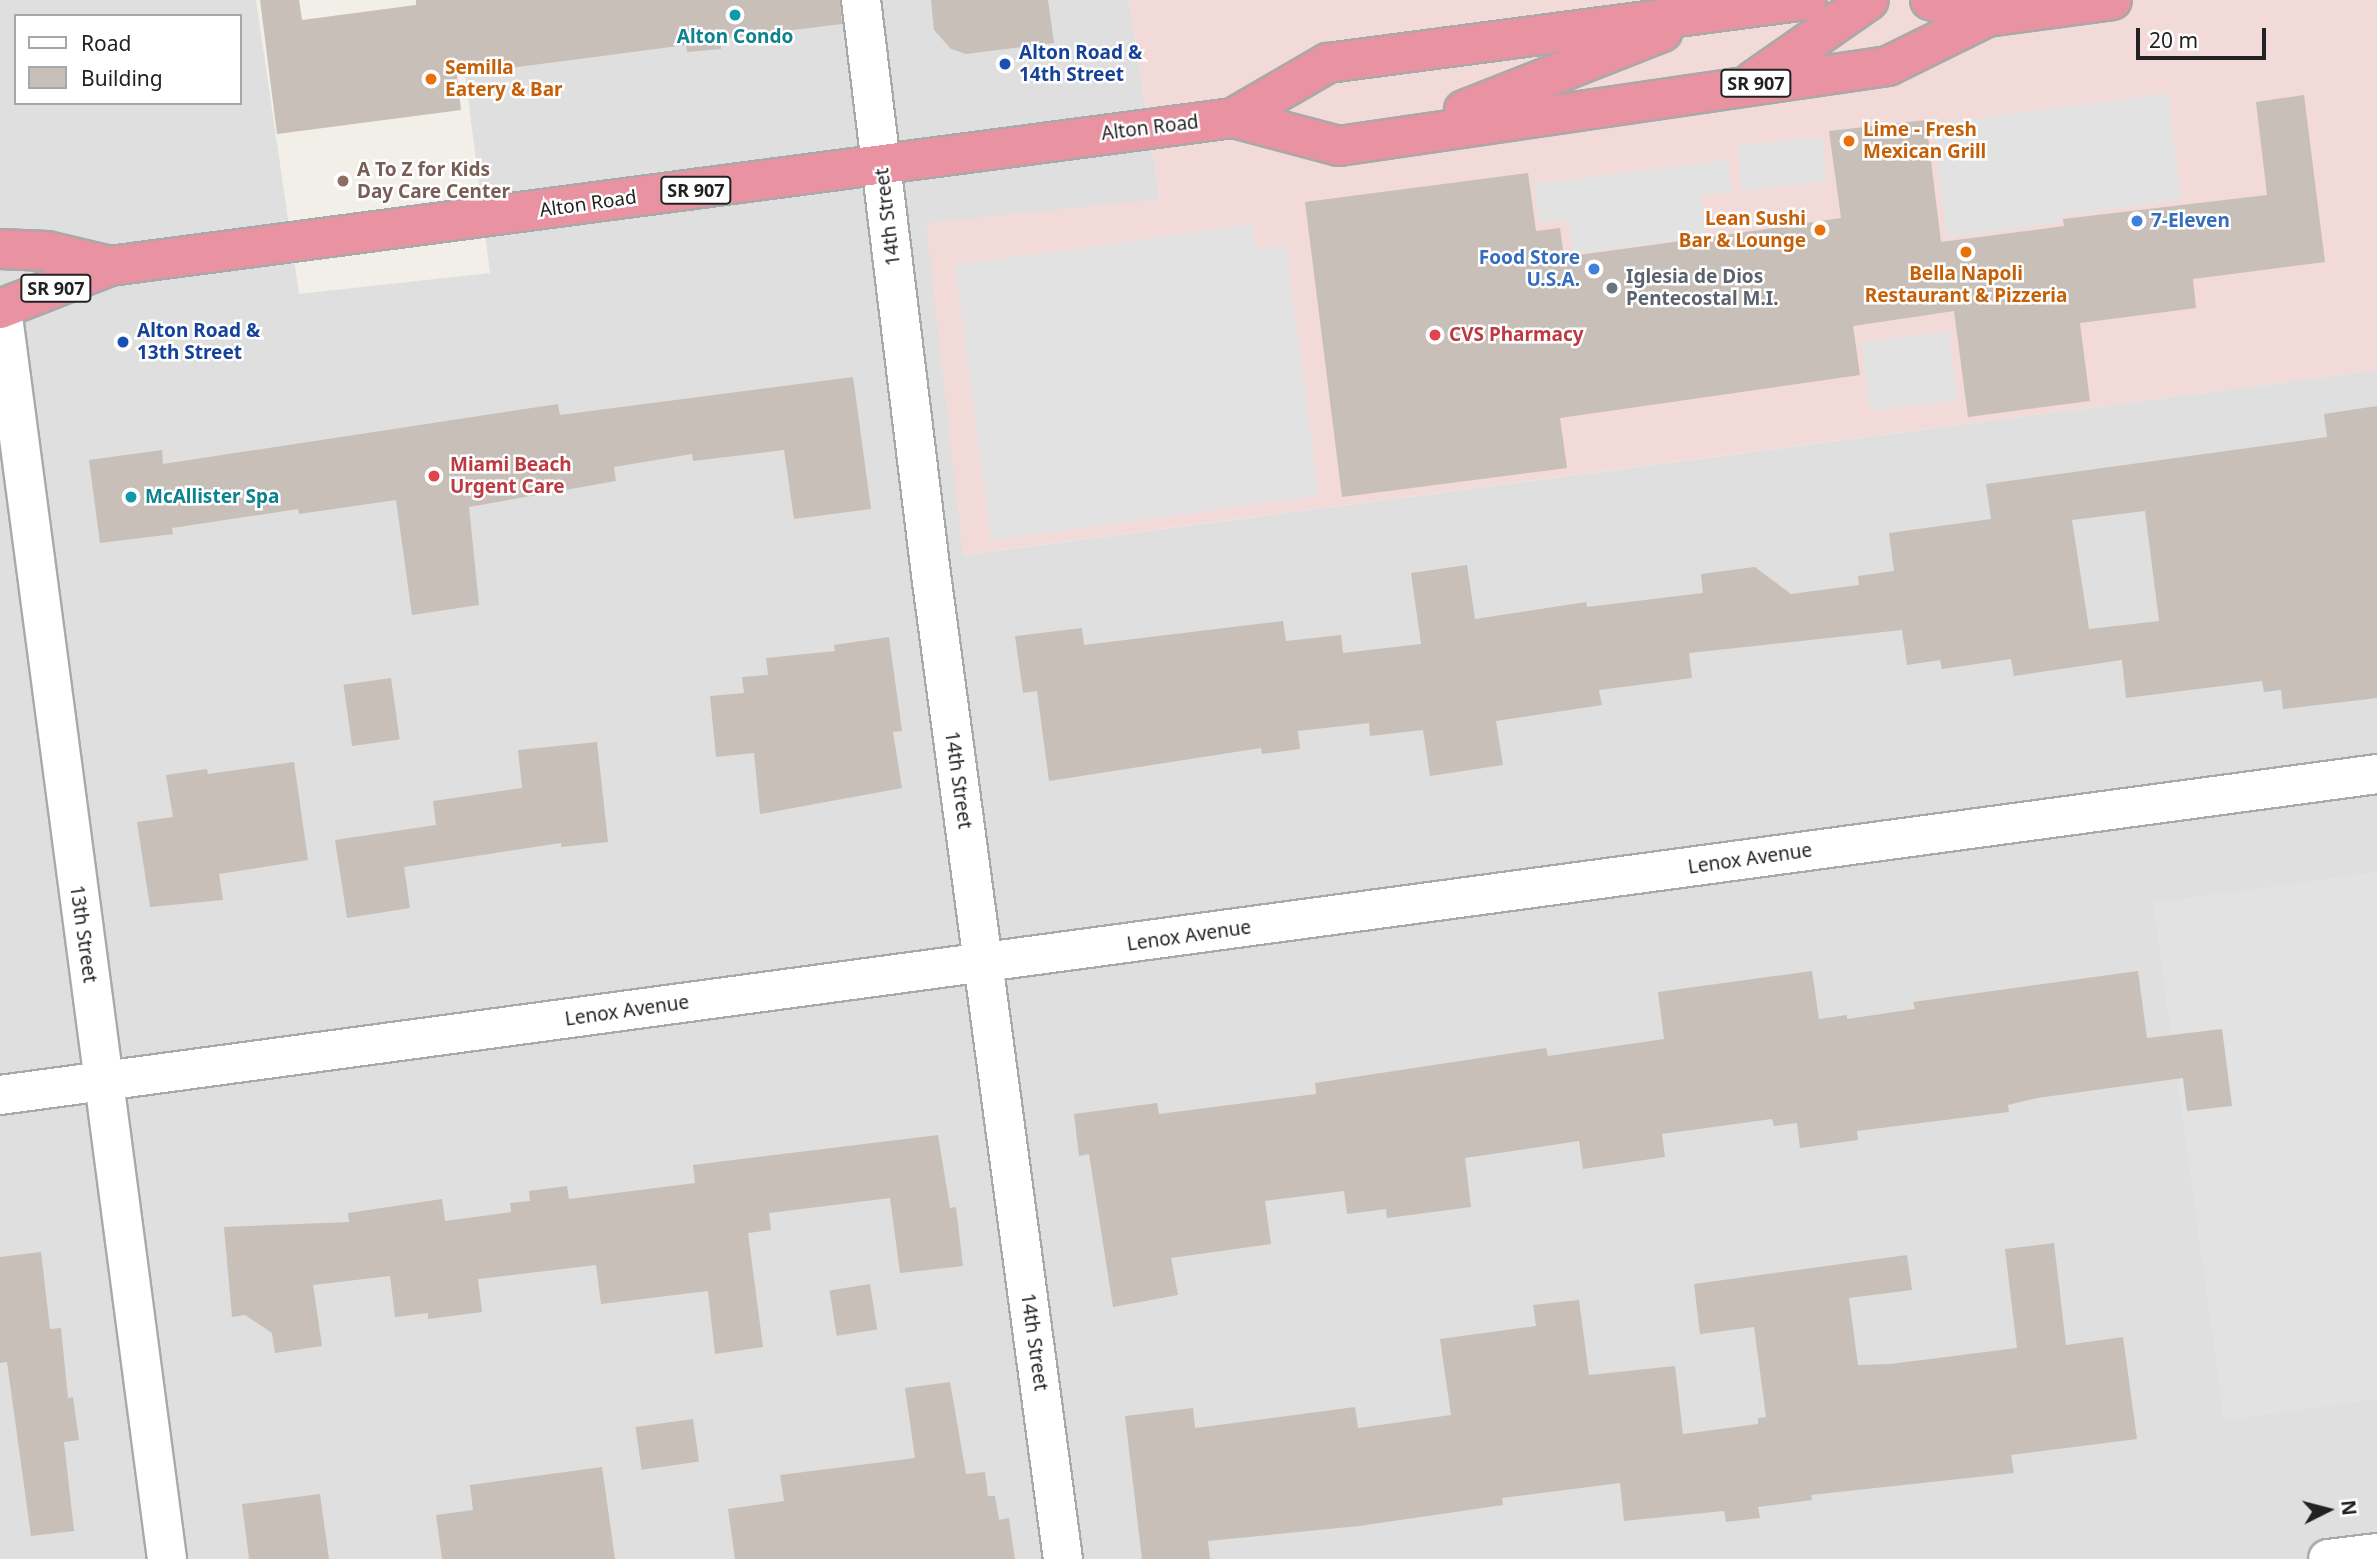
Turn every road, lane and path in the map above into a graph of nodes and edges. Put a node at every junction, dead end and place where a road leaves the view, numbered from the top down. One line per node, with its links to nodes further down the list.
1 (861, 0): 11 (street, 14th Street)
2 (1807, 0): 6 (highway, Alton Road / SR 907)
3 (1869, 0): 8 (highway)
4 (1930, 0): 7 (highway, Alton Road / SR 907)
5 (2112, 0): 7 (highway, Alton Road / SR 907)
6 (1693, 7): 9 (highway, Alton Road / SR 907); 10 (highway)
7 (1987, 17): 8 (highway, Alton Road / SR 907)
8 (1747, 85): 10 (highway, Alton Road / SR 907)
9 (1233, 118): 10 (highway, Alton Road / SR 907); 11 (highway, Alton Road / SR 907)
10 (1401, 135)
11 (882, 165): 13 (highway, Alton Road / SR 907); 16 (street, 14th Street)
12 (0, 249): 13 (highway, Alton Road / SR 907)
13 (110, 266): 14 (highway, Alton Road / SR 907)
14 (1, 309): 17 (street, 13th Street)
15 (2377, 774): 16 (street, Lenox Avenue)
16 (983, 963): 17 (street, Lenox Avenue); 21 (street, 14th Street)
17 (103, 1082): 18 (street, Lenox Avenue); 20 (street, 13th Street)
18 (0, 1095)
19 (2377, 1553): 22 (street)
20 (167, 1559)
21 (1063, 1559)
22 (2328, 1559)

